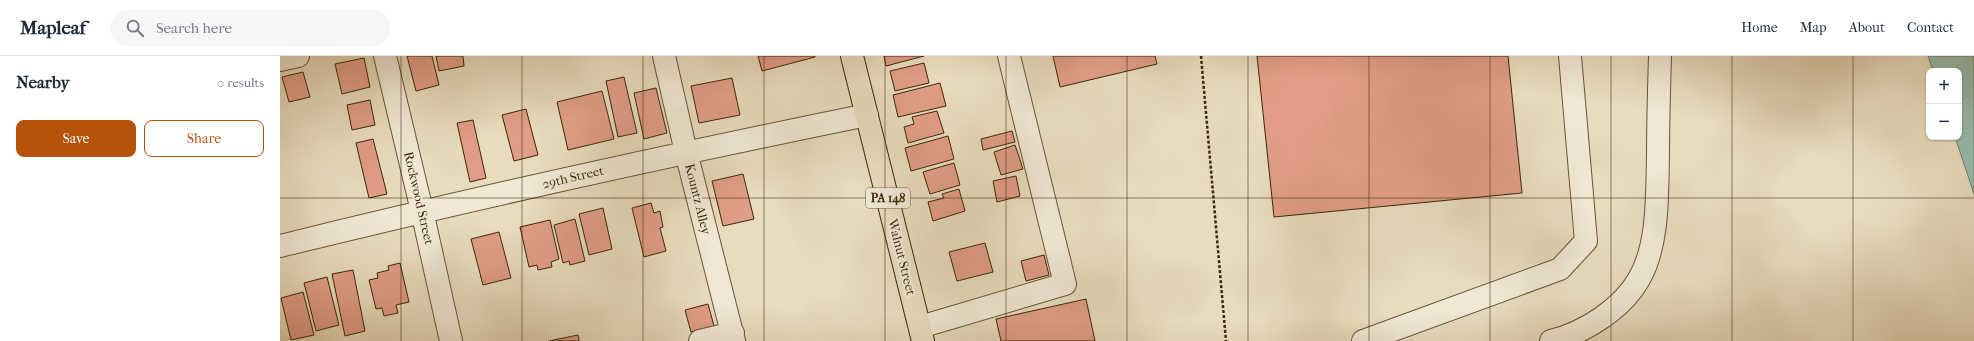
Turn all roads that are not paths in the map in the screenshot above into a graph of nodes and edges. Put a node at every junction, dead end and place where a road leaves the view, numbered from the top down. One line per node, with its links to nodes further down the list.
1 (298, 56): 8 (street)
2 (385, 56): 11 (street, Rockwood Street)
3 (664, 56): 10 (street, Kountz Alley)
4 (852, 56): 9 (main road, Walnut Street / PA 148)
5 (1009, 56): 13 (street)
6 (1570, 56): 17 (street)
7 (1660, 56): 18 (street)
8 (280, 60)
9 (867, 114): 10 (street, 29th Street); 13 (main road, Walnut Street / PA 148)
10 (686, 152): 11 (street, 29th Street); 14 (street, Kountz Alley)
11 (422, 211): 12 (street, 29th Street); 15 (street, Rockwood Street)
12 (280, 246)
13 (921, 334)
14 (734, 337): 16 (street)
15 (451, 341)
16 (700, 341)
17 (1363, 341)
18 (1551, 341)

